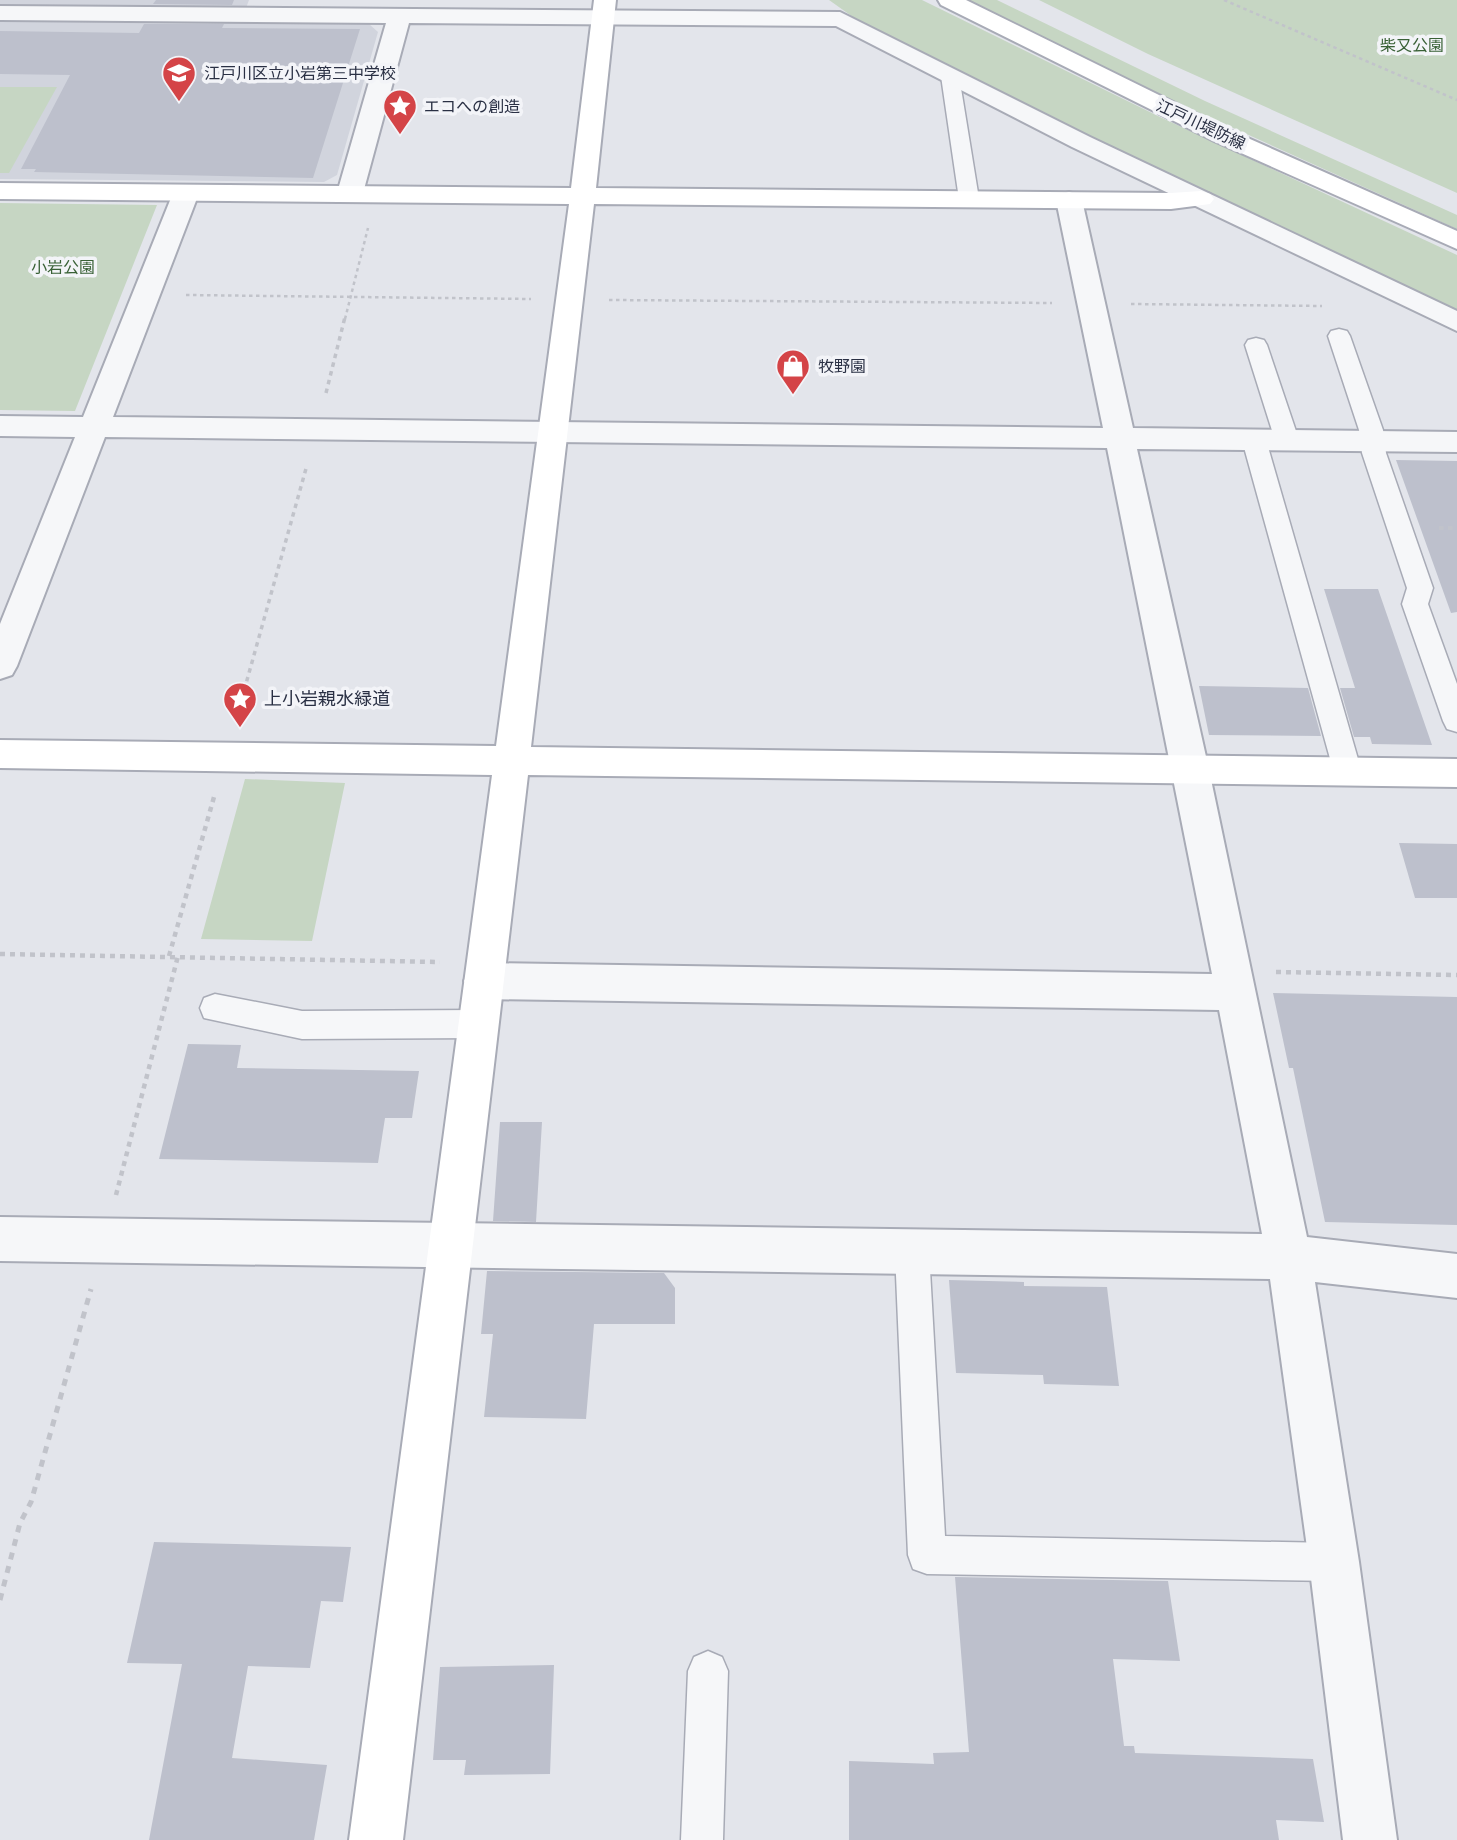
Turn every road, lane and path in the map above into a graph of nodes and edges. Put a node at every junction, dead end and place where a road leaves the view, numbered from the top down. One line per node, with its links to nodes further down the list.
1 (818, 0): 8 (street)
2 (948, 0): 19 (street, 江戸川堤防線)
3 (1224, 0): 10 (path)
4 (263, 8): 6 (street); 7 (street)
5 (605, 9): 7 (street); 8 (street); 14 (street)
6 (0, 13)
7 (399, 17): 13 (street)
8 (840, 19): 9 (street)
9 (950, 76): 15 (lane); 16 (street)
10 (1457, 100)
11 (0, 191): 12 (street)
12 (186, 193): 13 (street); 20 (street)
13 (350, 193): 14 (street)
14 (583, 197): 15 (street); 22 (street)
15 (968, 199): 17 (street)
16 (1201, 199): 17 (street); 25 (street)
17 (1069, 200): 23 (street)
18 (370, 220): 21 (path)
19 (1457, 241)
20 (147, 295): 21 (path); 30 (street)
21 (349, 296): 22 (path); 28 (path)
22 (571, 299): 23 (path); 31 (street)
23 (1090, 303): 24 (path); 32 (street)
24 (1325, 306)
25 (1457, 322)
26 (1339, 336): 35 (lane)
27 (1256, 345): 34 (lane)
28 (323, 403)
29 (0, 426): 30 (street)
30 (94, 428): 31 (street); 38 (street)
31 (554, 433): 32 (street); 42 (street)
32 (1119, 438): 33 (street); 43 (street)
33 (1254, 440): 34 (street); 44 (lane)
34 (1287, 440): 35 (street)
35 (1373, 441): 36 (street); 39 (lane)
36 (1457, 442)
37 (309, 457): 40 (path)
38 (0, 666)
39 (1457, 721)
40 (235, 726)
41 (0, 754): 42 (street)
42 (513, 761): 43 (street); 50 (street)
43 (1191, 771): 44 (street); 52 (street)
44 (1348, 773): 45 (street)
45 (1457, 773)
46 (217, 786): 48 (path)
47 (0, 954): 48 (path)
48 (168, 956): 49 (path)
49 (178, 957): 50 (path); 55 (path)
50 (485, 972): 52 (street); 54 (street)
51 (1457, 975): 52 (path)
52 (1233, 982): 59 (street)
53 (215, 1008): 54 (lane)
54 (479, 1024): 57 (street)
55 (114, 1201)
56 (0, 1238): 57 (street)
57 (453, 1244): 58 (street); 65 (street)
58 (912, 1252): 59 (street); 62 (lane)
59 (1289, 1257): 60 (street); 62 (street)
60 (1457, 1276)
61 (94, 1280): 63 (path)
62 (1334, 1562): 67 (street)
63 (0, 1600)
64 (708, 1671): 66 (lane)
65 (376, 1840)
66 (702, 1840)
67 (1370, 1840)

